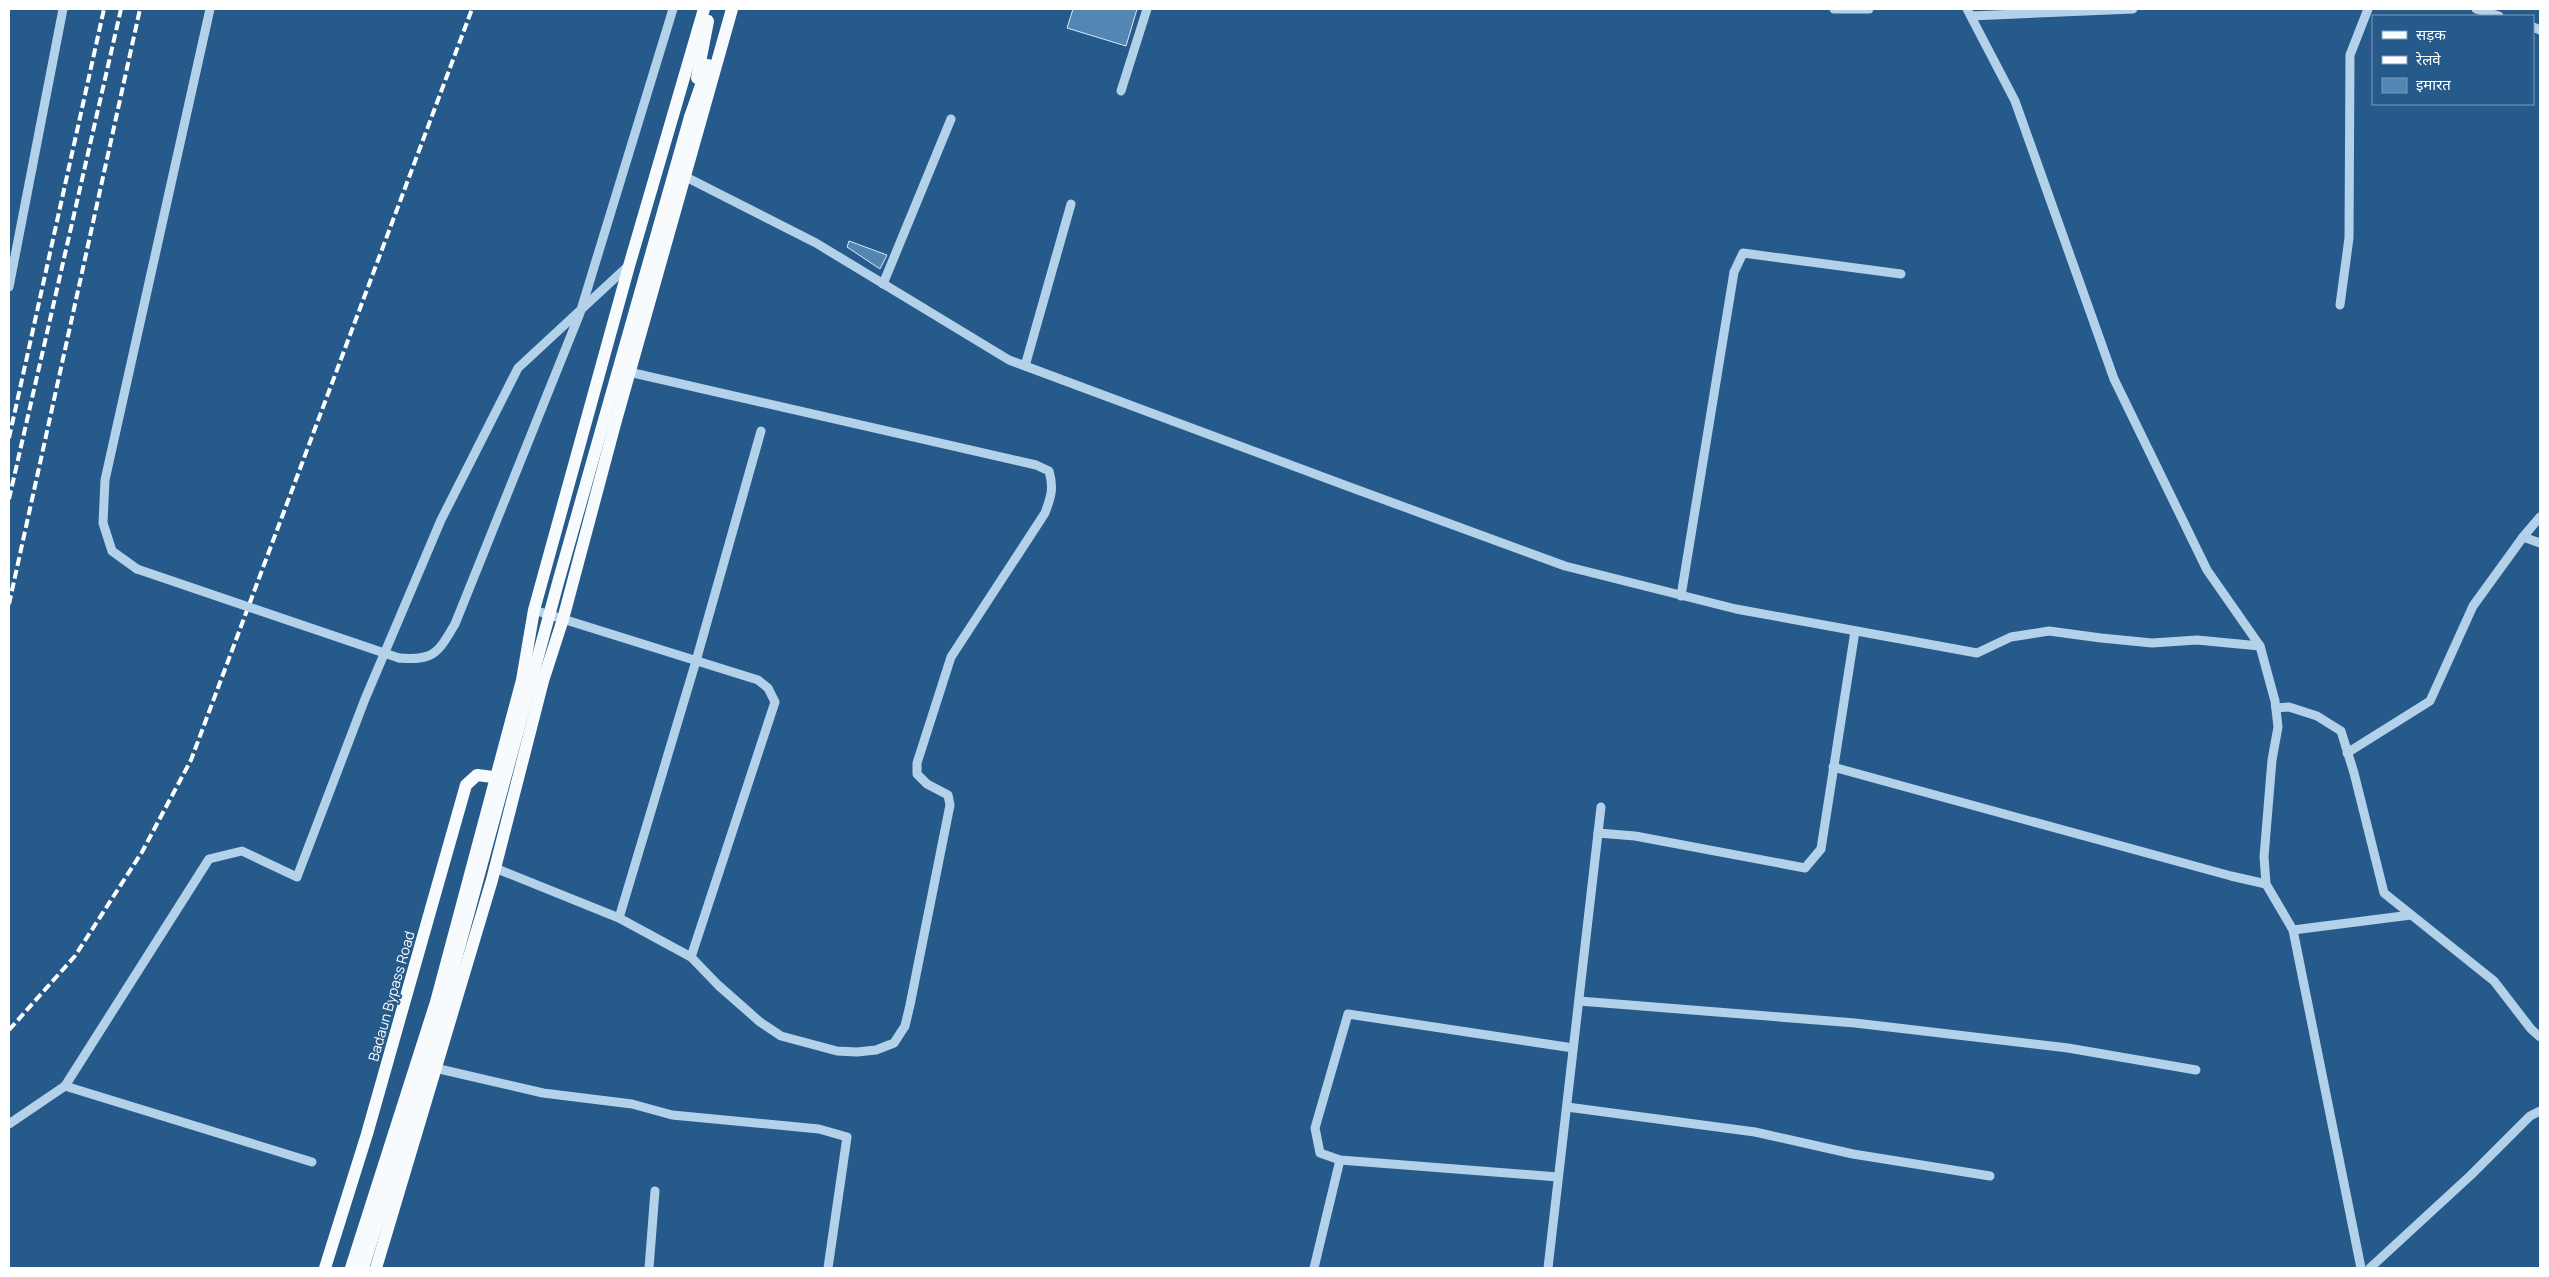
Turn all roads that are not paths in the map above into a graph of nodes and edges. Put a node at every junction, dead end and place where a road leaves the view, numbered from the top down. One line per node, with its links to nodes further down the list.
1 (63, 9): 22 (street)
2 (210, 9): 28 (street, bridge)
3 (673, 9): 28 (street)
4 (704, 9): 23 (main road)
5 (710, 9): 18 (main road)
6 (728, 9): 18 (main road)
7 (732, 9): 20 (main road)
8 (1147, 9): 17 (street)
9 (1834, 9): 10 (street)
10 (1869, 9)
11 (2132, 9): 14 (street)
12 (2368, 9): 27 (street)
13 (2476, 9): 16 (street)
14 (2055, 11): 15 (street)
15 (1969, 12): 39 (street)
16 (2496, 15)
17 (1121, 91)
18 (690, 117): 70 (main road, bridge)
19 (951, 119): 25 (street)
20 (684, 176): 25 (street); 30 (main road)
21 (1070, 204): 29 (street)
22 (12, 258): 26 (street)
23 (629, 266): 28 (street); 36 (main road)
24 (1901, 274): 35 (street)
25 (883, 284): 29 (street)
26 (9, 287)
27 (2340, 305)
28 (580, 313): 59 (street)
29 (1025, 366): 35 (street)
30 (629, 372): 37 (main road); 53 (street)
31 (761, 431): 40 (street)
32 (2540, 517): 33 (street)
33 (2523, 537): 34 (street); 42 (street)
34 (2540, 543)
35 (1681, 596): 38 (street)
36 (534, 610): 37 (street); 44 (main road)
37 (563, 619): 40 (street); 45 (main road)
38 (1855, 631): 39 (street); 43 (street)
39 (2260, 646): 41 (street)
40 (696, 661): 51 (street); 53 (street)
41 (2276, 708): 42 (street); 49 (street)
42 (2347, 753): 50 (street)
43 (1833, 767): 47 (street); 49 (street)
44 (494, 777): 45 (main road, Badaun Bypass Road); 68 (main road, Badaun Bypass Road); 69 (main road)
45 (518, 780): 48 (main road)
46 (1601, 807): 47 (street)
47 (1598, 833): 54 (street)
48 (495, 868): 51 (street); 57 (main road)
49 (2266, 884): 52 (street)
50 (2411, 915): 52 (street); 55 (street)
51 (619, 918): 53 (street)
52 (2293, 930): 76 (street)
53 (691, 958)
54 (1579, 1001): 56 (street); 58 (street)
55 (2540, 1037)
56 (1573, 1048): 60 (street); 63 (street)
57 (436, 1068): 71 (main road); 73 (street)
58 (2196, 1070)
59 (65, 1086): 62 (street); 64 (street)
60 (1567, 1107): 65 (street); 66 (street)
61 (2540, 1111): 77 (street)
62 (9, 1124)
63 (1340, 1160): 66 (street); 74 (street)
64 (312, 1162)
65 (1990, 1176)
66 (1558, 1177): 75 (street)
67 (655, 1191): 72 (street)
68 (325, 1268)
69 (351, 1268)
70 (363, 1268)
71 (376, 1268)
72 (649, 1268)
73 (828, 1268)
74 (1314, 1268)
75 (1548, 1268)
76 (2361, 1268)
77 (2370, 1268)

